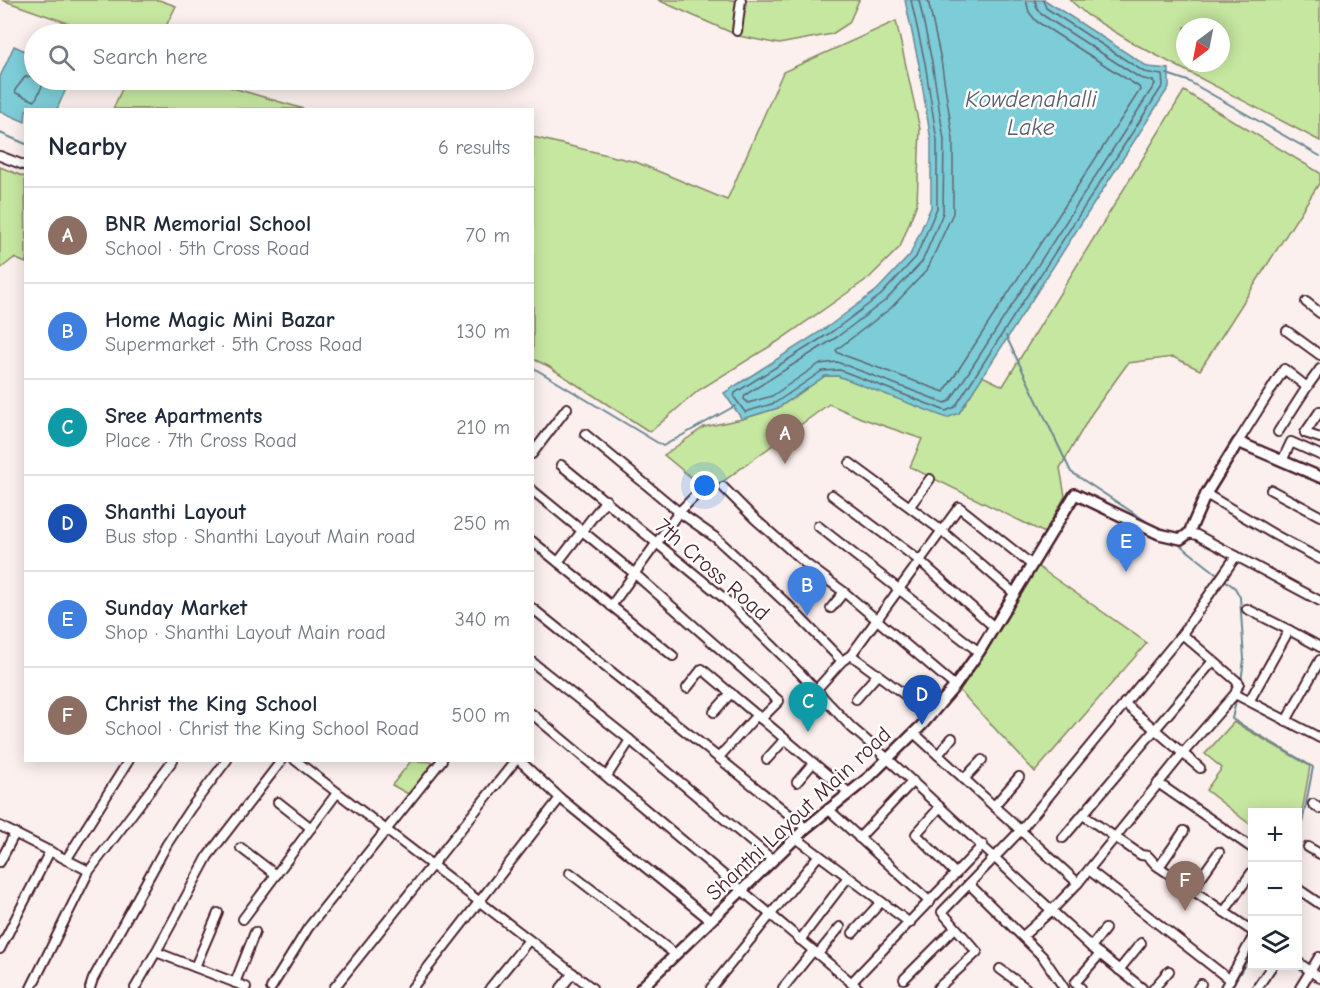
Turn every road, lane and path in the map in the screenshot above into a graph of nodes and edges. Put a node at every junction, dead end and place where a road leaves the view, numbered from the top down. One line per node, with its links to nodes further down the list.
1 (741, 0): 2 (street)
2 (737, 31)
3 (0, 156): 4 (street)
4 (24, 165)
5 (1306, 302): 6 (street)
6 (1320, 313)
7 (1287, 331): 8 (street)
8 (1320, 355)
9 (1320, 369): 10 (street)
10 (1307, 387): 13 (street); 16 (street)
11 (567, 408): 17 (street)
12 (1320, 411): 15 (street)
13 (1278, 432)
14 (585, 434): 32 (street)
15 (1320, 438)
16 (1238, 442): 19 (street); 28 (street)
17 (534, 451)
18 (1320, 455): 19 (street)
19 (1282, 461): 22 (street)
20 (850, 463): 31 (street)
21 (561, 465): 30 (street, 7th Cross Road)
22 (1320, 477)
23 (930, 479): 31 (street)
24 (702, 486): 32 (street)
25 (723, 488): 47 (street)
26 (1271, 490): 33 (street)
27 (534, 492): 36 (street)
28 (1206, 494): 37 (street); 41 (street)
29 (832, 495): 42 (street)
30 (606, 500): 36 (street); 39 (street, 7th Cross Road)
31 (910, 506): 35 (street)
32 (679, 512): 39 (street); 63 (street)
33 (1320, 516)
34 (818, 526): 46 (street)
35 (942, 531): 42 (street); 44 (street); 48 (street)
36 (582, 532): 43 (street); 45 (street)
37 (1189, 533): 40 (street, Shanthi Layout Main road); 44 (street, Shanthi Layout Main road)
38 (534, 543): 43 (street)
39 (657, 543): 45 (street); 69 (street, 7th Cross Road)
40 (1236, 556): 49 (street, Shanthi Layout Main road); 57 (street)
41 (1320, 559)
42 (920, 561): 46 (street); 55 (street)
43 (558, 562): 50 (street)
44 (1032, 565): 48 (street, Shanthi Layout Main road)
45 (635, 574): 50 (street); 78 (street)
46 (899, 590): 54 (street); 59 (street)
47 (844, 592): 51 (street); 54 (street)
48 (1014, 593): 55 (street, Shanthi Layout Main road)
49 (1320, 601)
50 (611, 606): 61 (street)
51 (831, 608)
52 (1247, 609): 56 (street)
53 (534, 610): 88 (street)
54 (877, 620): 60 (street); 67 (street)
55 (994, 627): 59 (street, Shanthi Layout Main road)
56 (1289, 630): 58 (street); 73 (street)
57 (1182, 634): 64 (street); 74 (street)
58 (1320, 647)
59 (978, 652): 67 (street, Shanthi Layout Main road)
60 (851, 655): 63 (street); 66 (street)
61 (674, 657)
62 (1320, 660): 79 (street)
63 (842, 661): 69 (street)
64 (1214, 662): 71 (street); 80 (street)
65 (534, 665): 85 (street)
66 (879, 674): 72 (street); 76 (street)
67 (955, 686): 76 (street, Shanthi Layout Main road)
68 (687, 688): 70 (street)
69 (816, 691): 89 (street, 7th Cross Road)
70 (731, 693): 75 (street); 78 (street)
71 (1235, 694): 73 (street); 86 (street)
72 (856, 699)
73 (1250, 700): 79 (street)
74 (1124, 704): 80 (street); 120 (street)
75 (714, 712)
76 (931, 714): 81 (street, Shanthi Layout Main road)
77 (534, 716): 102 (street)
78 (759, 717): 84 (street); 88 (street)
79 (1286, 721): 83 (street)
80 (1155, 729): 86 (street); 115 (street)
81 (914, 733): 87 (street); 89 (street, Shanthi Layout Main road)
82 (951, 738): 87 (street)
83 (1320, 738)
84 (785, 739): 90 (street); 100 (street)
85 (630, 740): 102 (street); 137 (street)
86 (1183, 753): 101 (street); 107 (street)
87 (938, 755): 104 (street)
88 (720, 757): 118 (street)
89 (887, 758): 105 (street, 7th Cross Road); 108 (street, Shanthi Layout Main road)
90 (767, 759)
91 (982, 760): 104 (street)
92 (128, 762): 136 (street)
93 (171, 762): 142 (street)
94 (225, 762): 197 (street)
95 (280, 762): 177 (street)
96 (298, 762): 109 (street)
97 (440, 762): 119 (street)
98 (515, 762): 139 (street)
99 (519, 762): 110 (street)
100 (813, 763): 106 (street); 108 (street)
101 (1200, 768)
102 (607, 776): 150 (street)
103 (1019, 777): 112 (street)
104 (964, 779): 112 (street)
105 (912, 781): 113 (street, 7th Cross Road); 123 (street)
106 (797, 782)
107 (1158, 783): 124 (street); 128 (street)
108 (848, 792): 114 (street, Shanthi Layout Main road)
109 (337, 793): 117 (street); 119 (street)
110 (560, 798): 153 (street); 162 (street)
111 (278, 802): 117 (street)
112 (994, 806): 120 (street)
113 (940, 807): 127 (street, 7th Cross Road); 144 (street)
114 (828, 809): 118 (street, Shanthi Layout Main road); 123 (street)
115 (1083, 815): 124 (street); 126 (street)
116 (0, 826): 122 (street)
117 (311, 828): 145 (street)
118 (806, 828): 125 (street, Shanthi Layout Main road)
119 (385, 830): 139 (street); 199 (street)
120 (1020, 831): 135 (street); 148 (street)
121 (1184, 831): 140 (street)
122 (15, 833): 131 (street); 138 (street)
123 (859, 837): 155 (street)
124 (1114, 837): 140 (street); 141 (street)
125 (796, 838): 134 (street); 137 (street, Shanthi Layout Main road)
126 (1063, 838)
127 (982, 845): 135 (street, 7th Cross Road); 144 (street)
128 (1248, 845)
129 (1308, 847): 133 (street)
130 (241, 848): 145 (street)
131 (50, 851): 136 (street); 176 (street)
132 (1219, 852): 151 (street)
133 (1320, 854)
134 (819, 855): 146 (street); 160 (street)
135 (996, 857): 149 (street); 157 (street, 7th Cross Road)
136 (66, 860): 142 (street)
137 (773, 860): 150 (street, Shanthi Layout Main road)
138 (0, 862)
139 (432, 866): 153 (street); 200 (street)
140 (1158, 867): 151 (street)
141 (1089, 870): 148 (street); 192 (street)
142 (89, 871): 196 (street)
143 (570, 873): 179 (street)
144 (956, 874): 155 (street)
145 (276, 875): 161 (street)
146 (848, 877): 154 (street); 172 (street)
147 (1248, 878): 158 (street)
148 (1078, 883): 157 (street)
149 (969, 884): 165 (street); 170 (street)
150 (740, 890): 160 (street); 162 (street, Shanthi Layout Main road)
151 (1191, 890): 158 (street)
152 (1302, 892): 156 (street)
153 (479, 902): 171 (street); 201 (street)
154 (881, 902): 163 (street); 169 (street)
155 (930, 902): 163 (street)
156 (1320, 904)
157 (1052, 910): 170 (street); 175 (street, 7th Cross Road)
158 (1224, 912): 167 (street)
159 (218, 913): 183 (street)
160 (769, 915): 172 (street); 206 (street)
161 (243, 919)
162 (710, 920): 179 (street, Shanthi Layout Main road)
163 (910, 923): 194 (street)
164 (840, 927): 178 (street)
165 (955, 928): 191 (street); 208 (street)
166 (1105, 929): 175 (street)
167 (1248, 929)
168 (255, 932): 193 (street)
169 (853, 933)
170 (1023, 936): 210 (street)
171 (529, 940): 189 (street); 202 (street)
172 (800, 940): 178 (street)
173 (1141, 943): 185 (street)
174 (1248, 946): 192 (street)
175 (1091, 947): 180 (street, 7th Cross Road)
176 (0, 949)
177 (156, 952): 183 (street); 198 (street)
178 (815, 952): 194 (street); 207 (street)
179 (675, 954): 205 (street, Shanthi Layout Main road)
180 (1100, 954): 185 (street, 7th Cross Road); 211 (street)
181 (1319, 957): 188 (street)
182 (1302, 965): 188 (street)
183 (195, 967): 193 (street)
184 (1000, 969): 209 (street)
185 (1119, 970): 212 (street, 7th Cross Road)
186 (1269, 970): 215 (street)
187 (1169, 971): 213 (street)
188 (1310, 971): 190 (street); 216 (street)
189 (573, 973): 203 (street); 204 (street)
190 (1320, 978)
191 (904, 979)
192 (1230, 980): 214 (street)
193 (235, 982): 195 (street)
194 (855, 986)
195 (246, 987)
196 (31, 988)
197 (90, 988)
198 (135, 988)
199 (271, 988)
200 (334, 988)
201 (412, 988)
202 (490, 988)
203 (561, 988)
204 (592, 988)
205 (641, 988)
206 (711, 988)
207 (783, 988)
208 (938, 988)
209 (1026, 988)
210 (1064, 988)
211 (1081, 988)
212 (1142, 988)
213 (1154, 988)
214 (1225, 988)
215 (1257, 988)
216 (1300, 988)

